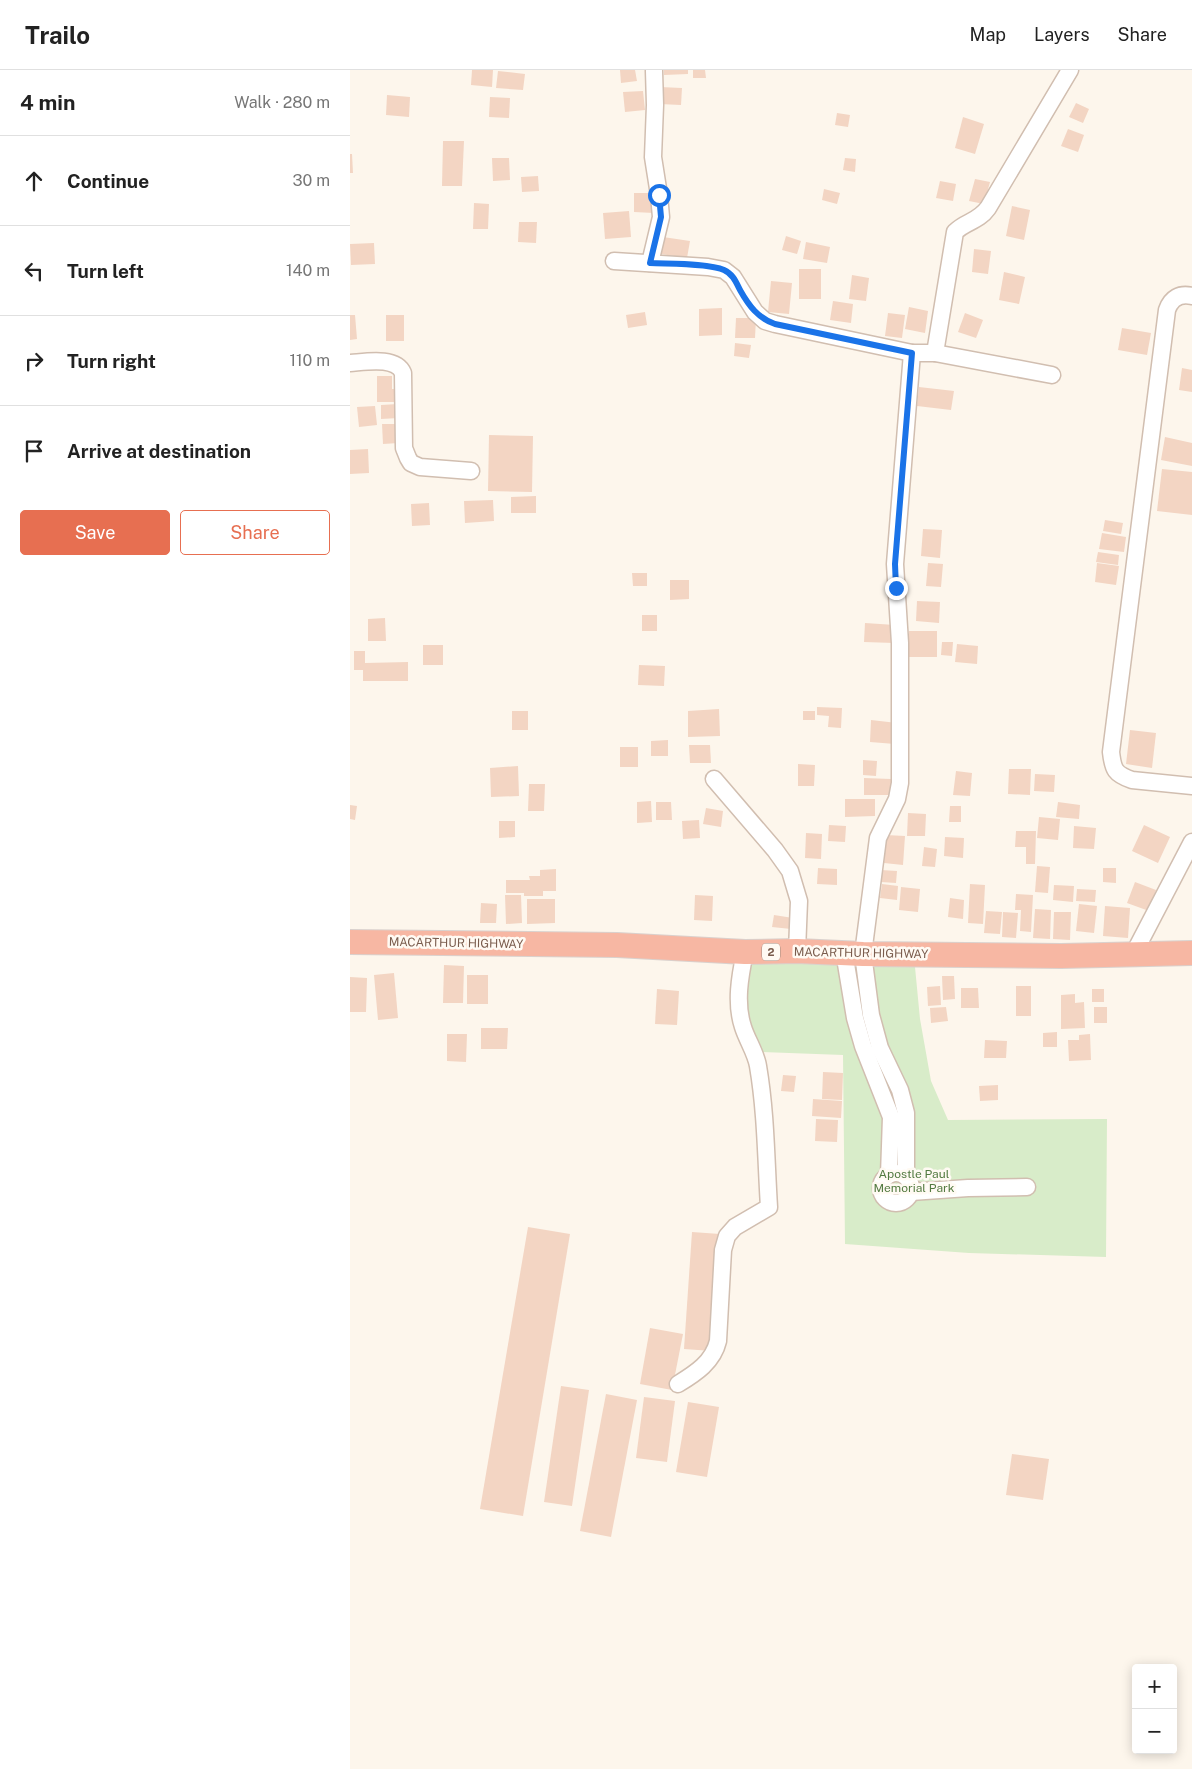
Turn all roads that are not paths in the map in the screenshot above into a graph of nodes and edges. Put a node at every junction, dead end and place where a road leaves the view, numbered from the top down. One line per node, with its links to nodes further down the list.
1 (1070, 70): 7 (street)
2 (654, 71): 4 (street)
3 (614, 261): 4 (street)
4 (650, 263): 6 (street)
5 (1192, 296): 12 (street)
6 (912, 353): 7 (street); 17 (street)
7 (935, 353): 9 (street)
8 (350, 363): 10 (street)
9 (1052, 375)
10 (471, 471)
11 (714, 779): 15 (street)
12 (1192, 786)
13 (1192, 842): 19 (street)
14 (350, 942): 16 (highway, MACARTHUR HIGHWAY / 2)
15 (797, 951): 16 (highway, MACARTHUR HIGHWAY / 2); 17 (highway, MACARTHUR HIGHWAY / 2)
16 (745, 952): 25 (street)
17 (853, 953): 19 (highway, MACARTHUR HIGHWAY / 2); 20 (street)
18 (1192, 953): 19 (highway, MACARTHUR HIGHWAY / 2)
19 (1133, 955)
20 (898, 1115): 21 (street); 22 (street)
21 (889, 1175): 22 (street); 24 (street)
22 (906, 1176): 24 (street)
23 (1027, 1187): 24 (street)
24 (911, 1192)
25 (678, 1384)

